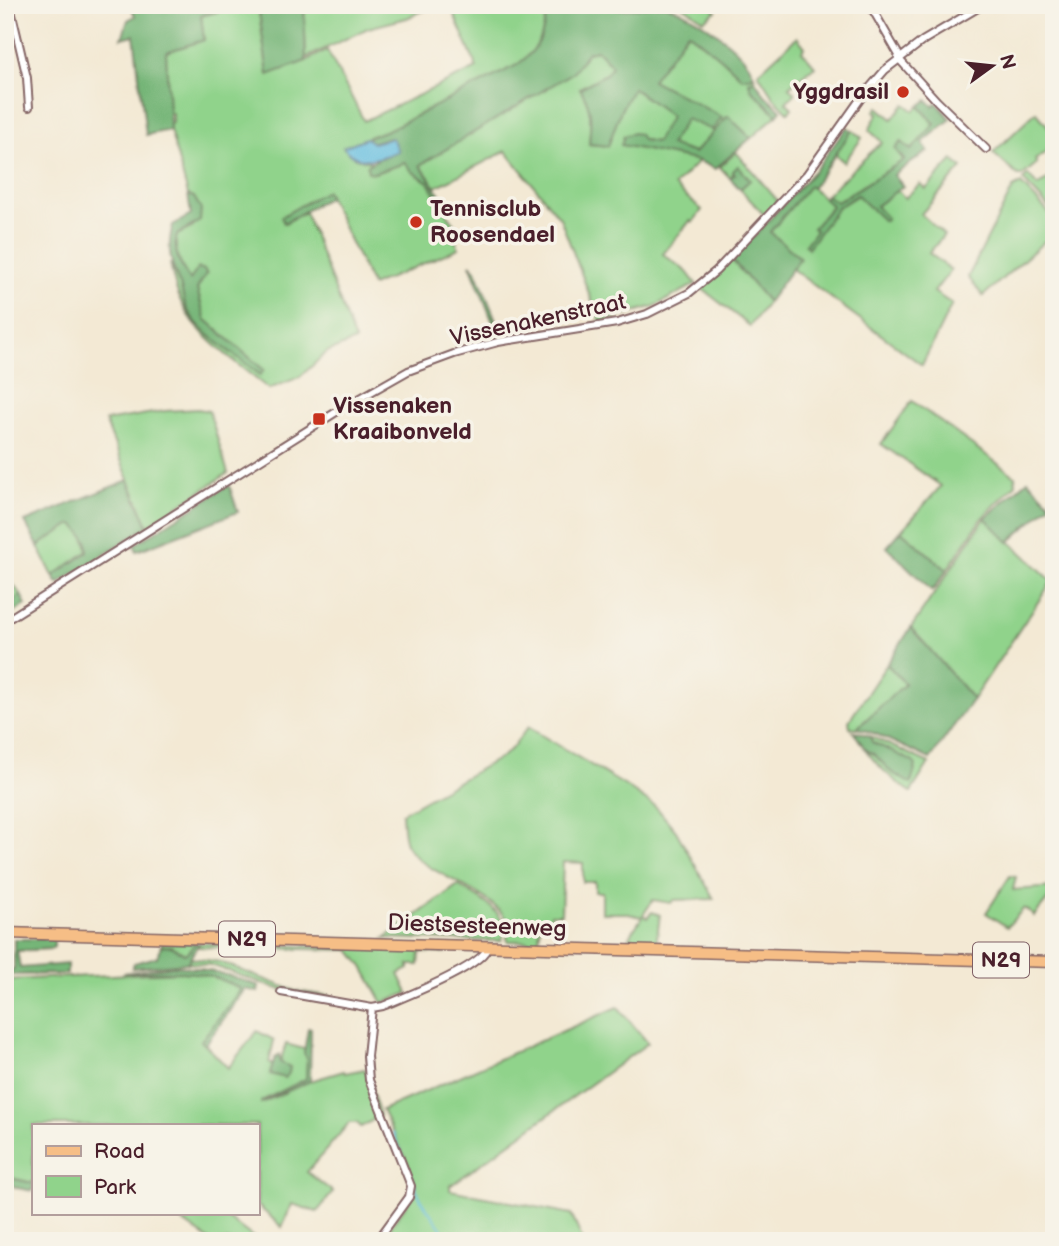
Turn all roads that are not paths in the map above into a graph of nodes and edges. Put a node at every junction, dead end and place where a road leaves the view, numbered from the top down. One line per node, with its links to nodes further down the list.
1 (870, 5): 4 (street)
2 (983, 5): 4 (street, Vissenakenstraat)
3 (9, 7): 5 (street)
4 (899, 57): 6 (street); 7 (street, Vissenakenstraat)
5 (29, 107)
6 (986, 149)
7 (5, 621)
8 (5, 933): 9 (main road, Diestsesteenweg / N29)
9 (488, 946): 10 (main road, Diestsesteenweg / N29); 12 (street)
10 (1054, 962)
11 (281, 992): 12 (street)
12 (372, 1008): 13 (street)
13 (377, 1241)

